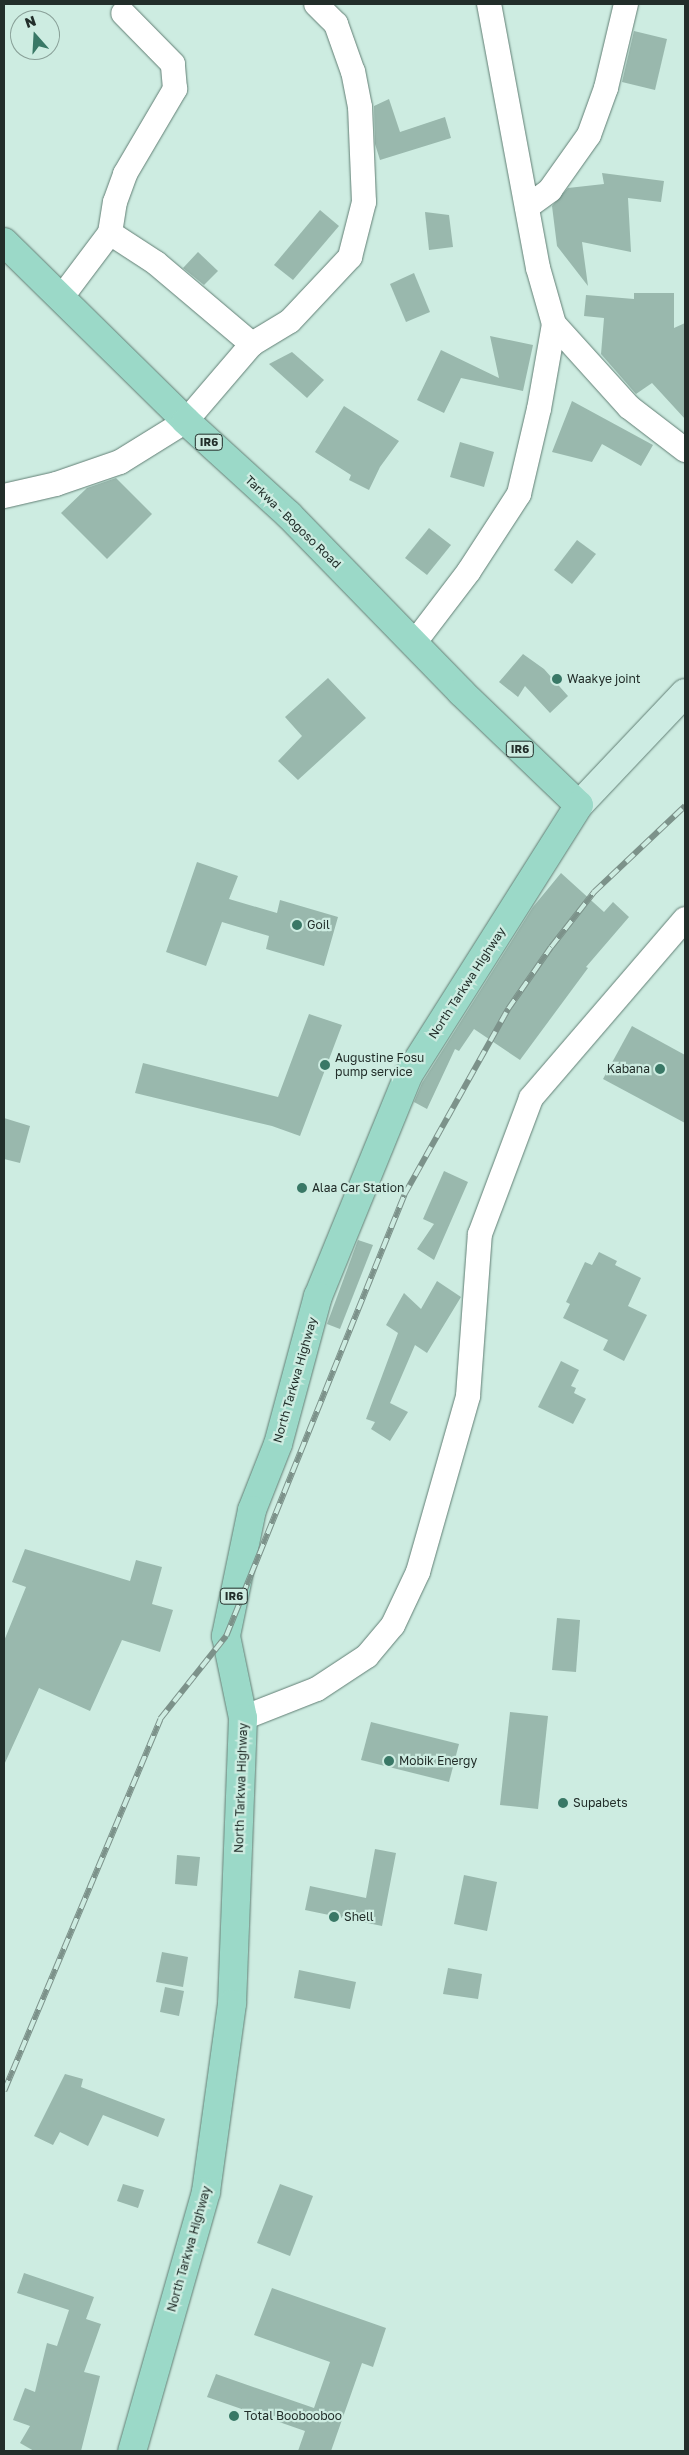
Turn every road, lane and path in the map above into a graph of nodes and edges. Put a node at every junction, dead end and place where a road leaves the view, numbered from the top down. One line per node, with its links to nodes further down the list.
1 (316, 4): 10 (street)
2 (489, 4): 5 (street)
3 (626, 4): 5 (street)
4 (123, 13): 6 (street)
5 (527, 207): 9 (street)
6 (110, 233): 8 (street); 10 (street)
7 (4, 242): 8 (main road, Tarkwa - Bogoso Road / IR6)
8 (61, 298): 11 (main road, Tarkwa - Bogoso Road / IR6)
9 (554, 324): 12 (street); 14 (street)
10 (252, 344): 11 (street)
11 (186, 420): 13 (street); 14 (main road, Tarkwa - Bogoso Road / IR6)
12 (685, 450)
13 (4, 496)
14 (415, 642): 16 (main road, Tarkwa - Bogoso Road / IR6)
15 (685, 693): 16 (main road)
16 (579, 805): 18 (main road, North Tarkwa Highway / IR6)
17 (685, 919): 18 (street)
18 (243, 1718): 19 (main road, North Tarkwa Highway / IR6)
19 (132, 2451)

